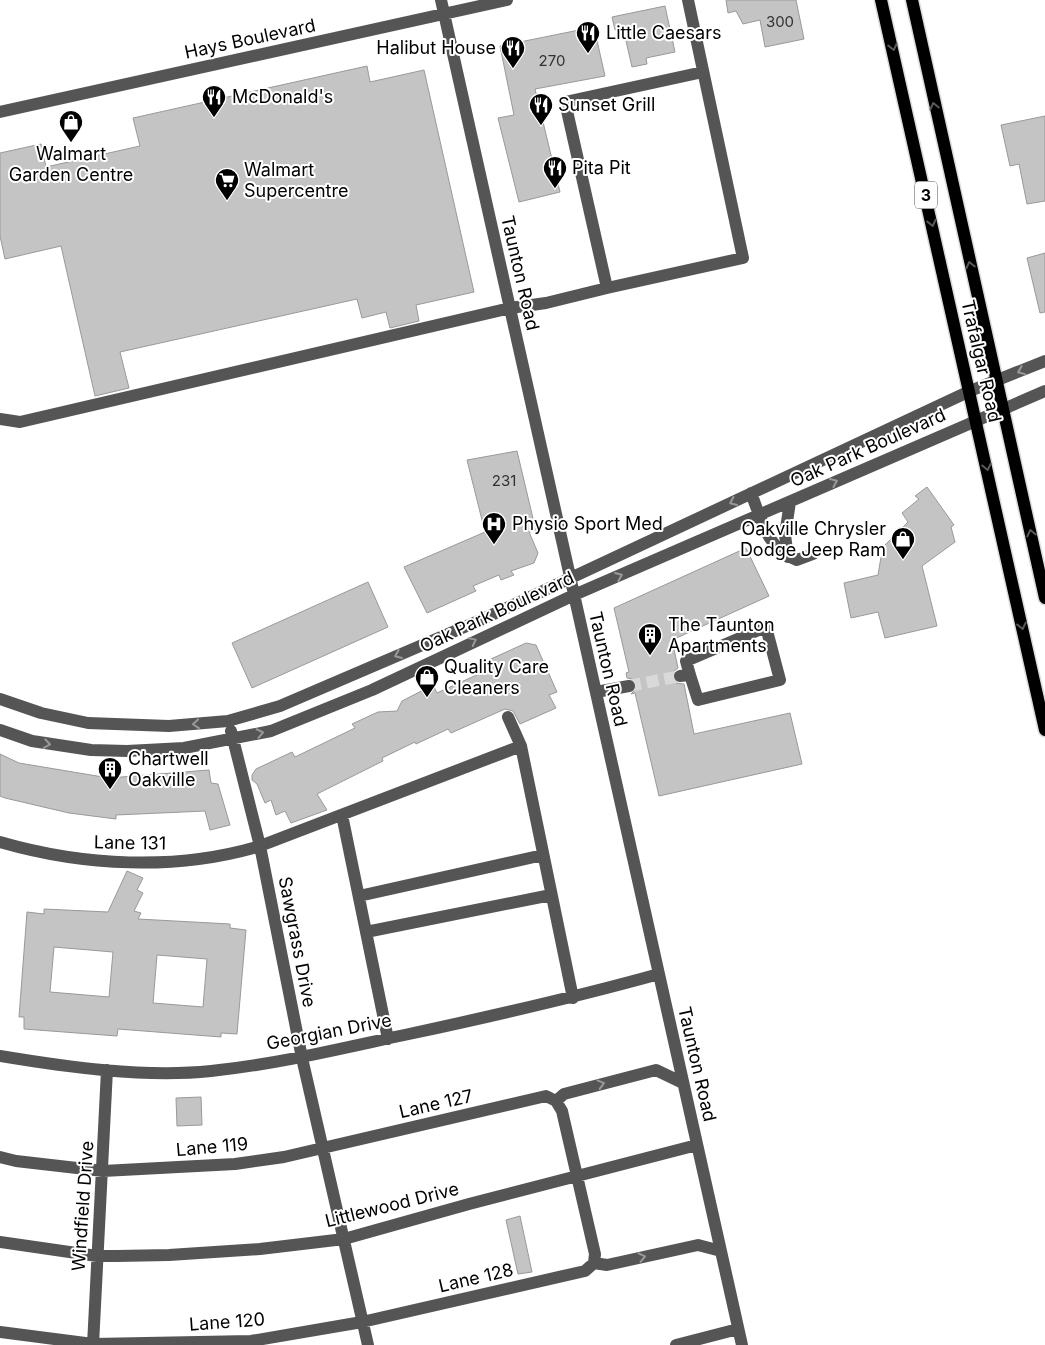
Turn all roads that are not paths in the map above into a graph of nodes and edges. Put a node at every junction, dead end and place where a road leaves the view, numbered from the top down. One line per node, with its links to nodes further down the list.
1 (441, 0): 6 (street, Taunton Road)
2 (507, 0): 6 (street, Hays Boulevard)
3 (688, 0): 7 (street)
4 (882, 0): 13 (main road, Trafalgar Road / 3, one-way to 13)
5 (912, 0): 12 (main road, Trafalgar Road / 3, one-way to 5)
6 (444, 14): 8 (street, Hays Boulevard); 10 (street, Taunton Road)
7 (703, 72): 9 (street); 9 (street)
8 (0, 112)
9 (606, 288): 10 (street)
10 (510, 308): 16 (street); 23 (street, Taunton Road)
11 (1045, 361): 12 (street, Oak Park Boulevard, one-way to 12)
12 (996, 381): 13 (street, Oak Park Boulevard); 15 (main road, Trafalgar Road / 3)
13 (970, 391): 17 (main road, Trafalgar Road / 3); 18 (street, Oak Park Boulevard)
14 (1045, 391): 15 (street, Oak Park Boulevard)
15 (1002, 408): 17 (street, Oak Park Boulevard); 25 (main road, Trafalgar Road / 3, one-way to 15)
16 (0, 419)
17 (976, 419): 19 (street, Oak Park Boulevard, one-way to 17); 33 (main road, Trafalgar Road / 3, one-way to 33)
18 (751, 493): 20 (street); 23 (street, Oak Park Boulevard, one-way to 23)
19 (790, 502): 20 (street, Oak Park Boulevard); 22 (street)
20 (759, 515): 22 (street); 24 (street, Oak Park Boulevard, one-way to 20)
21 (814, 554): 22 (street)
22 (788, 557)
23 (570, 576): 24 (street, Taunton Road); 31 (street, Oak Park Boulevard, one-way to 31)
24 (574, 595): 28 (street, Taunton Road); 34 (street, Oak Park Boulevard, one-way to 24)
25 (1045, 598)
26 (685, 676): 26 (street)
27 (629, 686): 28 (street)
28 (596, 692): 43 (street, Taunton Road)
29 (0, 699): 31 (street, Oak Park Boulevard, one-way to 29)
30 (508, 717): 35 (street)
31 (228, 721): 34 (street, Sawgrass Drive)
32 (0, 730): 34 (street, Oak Park Boulevard, one-way to 34)
33 (1045, 730)
34 (233, 739): 38 (street, Sawgrass Drive)
35 (521, 746): 36 (street, Lane 131); 39 (street)
36 (342, 815): 38 (street, Lane 131); 41 (street)
37 (0, 842): 38 (street, Lane 131)
38 (260, 846): 47 (street, Sawgrass Drive)
39 (543, 855): 40 (street); 41 (street)
40 (551, 895): 42 (street); 44 (street)
41 (359, 896): 42 (street)
42 (366, 932): 45 (street)
43 (659, 974): 44 (street, Georgian Drive); 49 (street, Taunton Road)
44 (573, 998): 45 (street, Georgian Drive)
45 (388, 1039): 47 (street, Georgian Drive)
46 (0, 1056): 48 (street, Georgian Drive)
47 (302, 1058): 48 (street, Georgian Drive); 52 (street, Sawgrass Drive)
48 (108, 1070): 54 (street, Windfield Drive)
49 (684, 1083): 50 (street, one-way to 49); 51 (street, Taunton Road)
50 (556, 1101): 52 (street, Lane 127); 55 (street)
51 (698, 1145): 55 (street, Littlewood Drive); 58 (street, Taunton Road)
52 (323, 1148): 54 (street, Lane 119); 56 (street, Sawgrass Drive)
53 (0, 1158): 54 (street, Lane 119)
54 (103, 1171): 59 (street, Windfield Drive)
55 (578, 1175): 56 (street, Littlewood Drive); 60 (street)
56 (344, 1239): 59 (street, Littlewood Drive); 61 (street, Sawgrass Drive)
57 (0, 1242): 59 (street, Littlewood Drive)
58 (721, 1251): 60 (street, Lane 128, one-way to 58); 62 (street, Taunton Road)
59 (97, 1256): 64 (street, Windfield Drive)
60 (594, 1264): 61 (street, Lane 128)
61 (362, 1322): 64 (street, Lane 120); 65 (street, Sawgrass Drive)
62 (738, 1329): 66 (street); 67 (street, Taunton Road)
63 (0, 1332): 64 (street, Lane 120)
64 (93, 1344)
65 (368, 1345)
66 (676, 1345)
67 (742, 1345)

